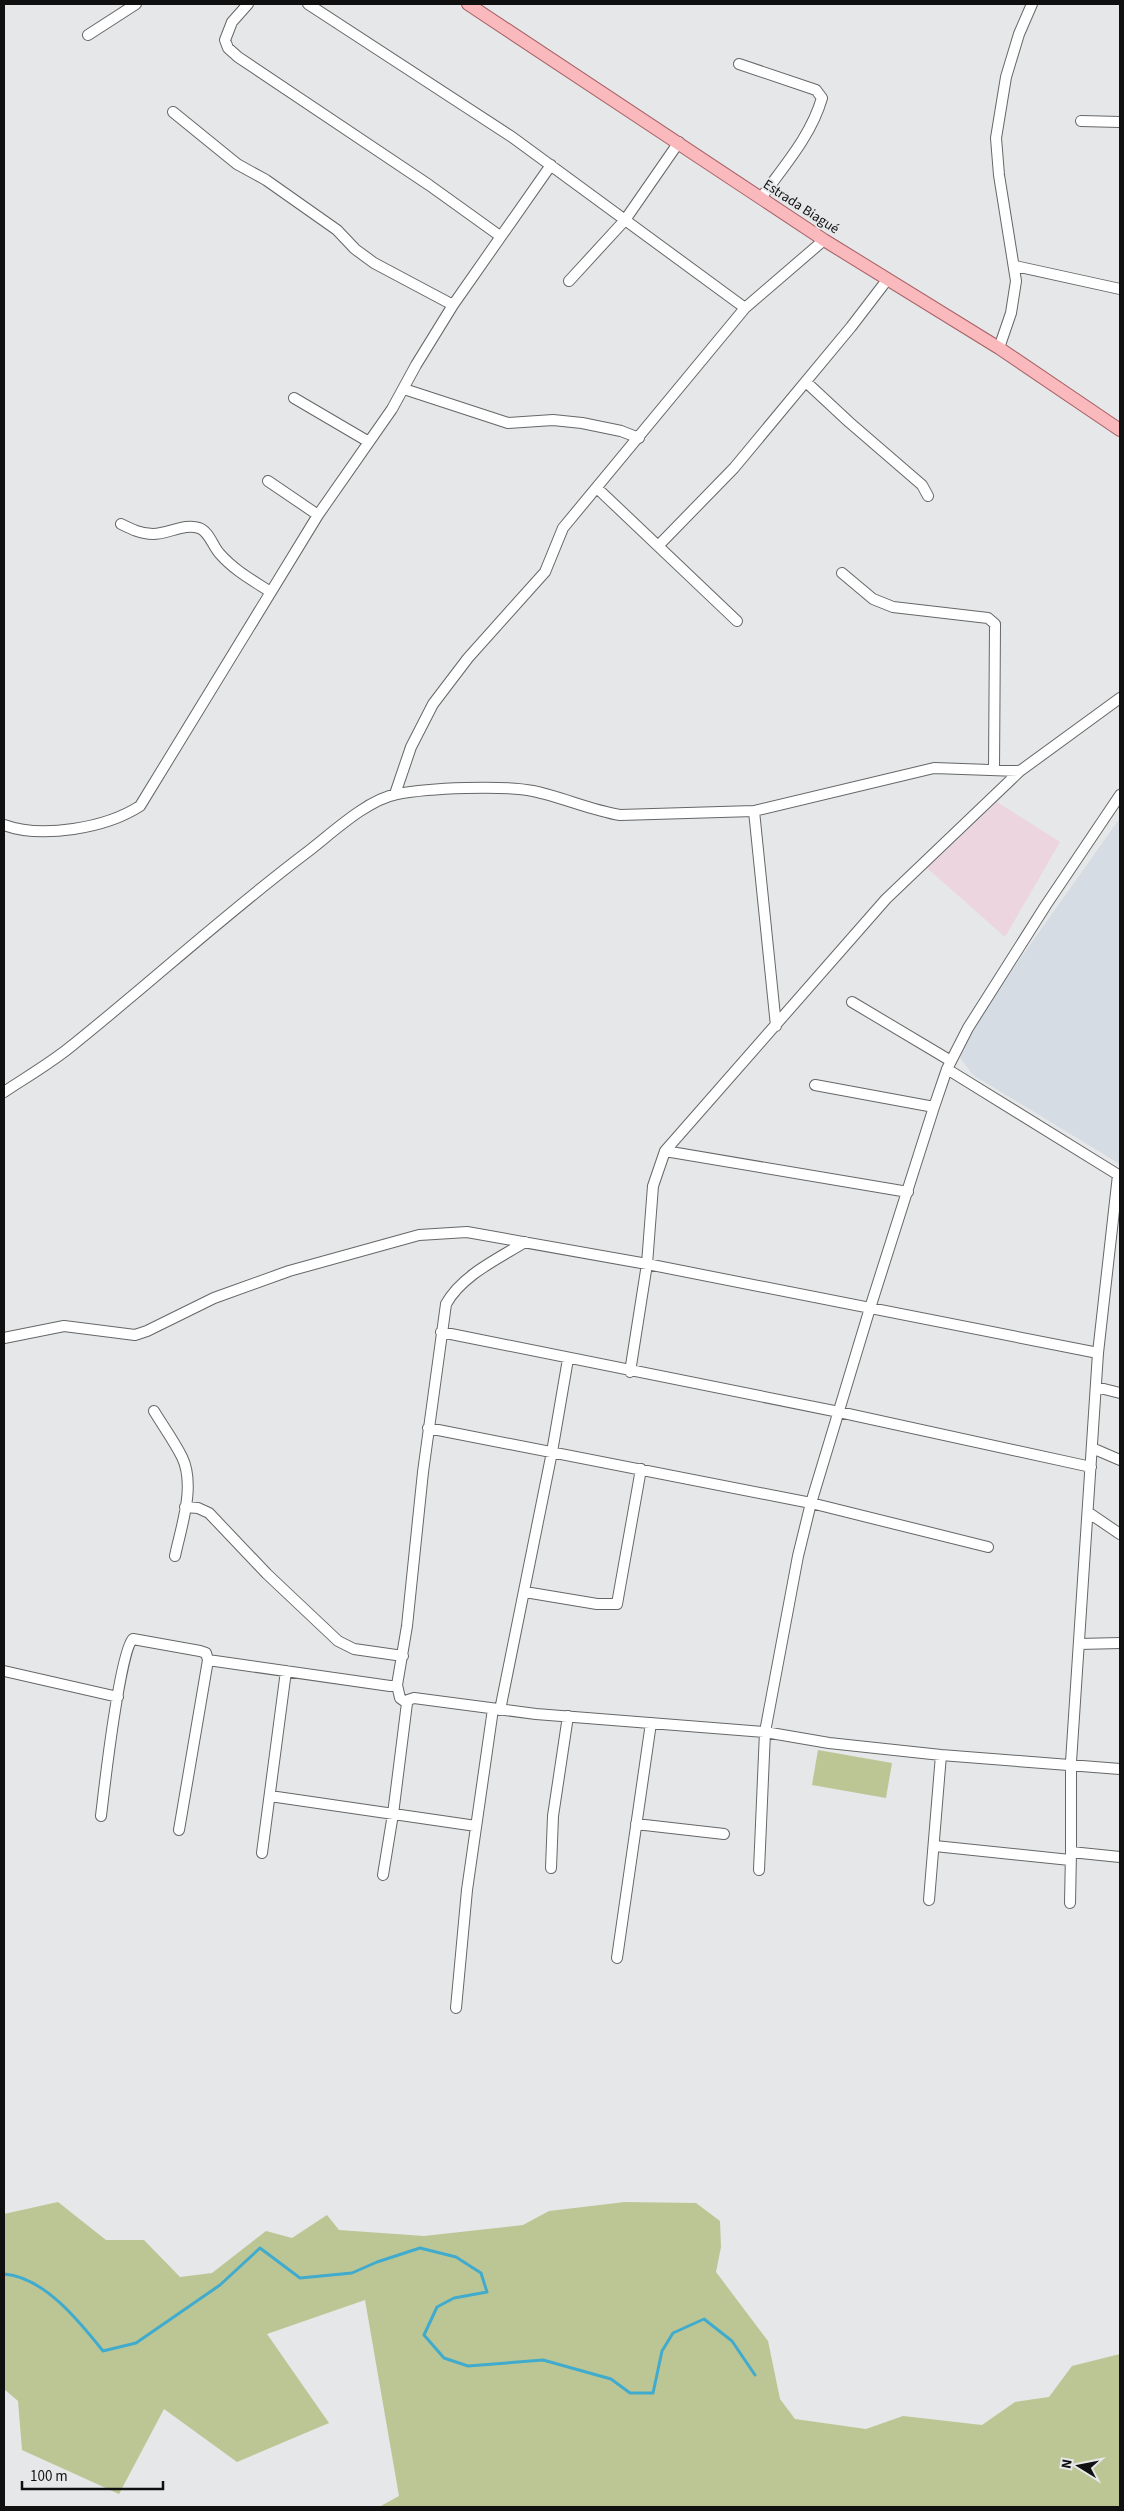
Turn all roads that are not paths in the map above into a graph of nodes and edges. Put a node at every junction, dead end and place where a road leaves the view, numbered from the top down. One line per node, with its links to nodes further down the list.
1 (136, 4): 6 (street)
2 (248, 4): 15 (street)
3 (308, 4): 12 (street)
4 (468, 4): 11 (main road, Estrada Biagué)
5 (1032, 4): 17 (street)
6 (88, 35)
7 (739, 64): 13 (street)
8 (173, 112): 21 (street)
9 (1081, 121): 10 (street)
10 (1120, 122)
11 (679, 142): 13 (main road, Estrada Biagué); 14 (street)
12 (551, 165): 14 (street); 15 (street)
13 (760, 198): 16 (main road, Estrada Biagué)
14 (625, 220): 19 (street); 22 (street)
15 (500, 236): 21 (street)
16 (824, 240): 18 (main road, Estrada Biagué); 22 (street)
17 (1015, 266): 20 (street); 23 (street)
18 (887, 280): 23 (main road, Estrada Biagué); 24 (street)
19 (569, 281)
20 (1120, 289)
21 (453, 305): 25 (street)
22 (745, 308): 28 (street)
23 (999, 348): 27 (main road, Estrada Biagué)
24 (806, 382): 32 (street); 35 (street)
25 (404, 389): 28 (street); 29 (street)
26 (294, 398): 29 (street)
27 (1120, 430)
28 (638, 438): 31 (street)
29 (369, 442): 33 (street)
30 (268, 481): 33 (street)
31 (597, 488): 35 (street); 42 (street)
32 (928, 496)
33 (318, 515): 37 (street)
34 (120, 524): 37 (street)
35 (658, 546): 38 (street)
36 (842, 573): 40 (street)
37 (269, 591): 45 (street)
38 (736, 621)
39 (1120, 698): 41 (street)
40 (994, 770): 41 (street); 44 (street)
41 (1020, 772): 47 (street)
42 (395, 794): 44 (street); 50 (street)
43 (1120, 795): 48 (street)
44 (754, 811): 47 (street)
45 (4, 825)
46 (852, 1002): 48 (street)
47 (776, 1026): 52 (street)
48 (949, 1065): 51 (street); 53 (street)
49 (815, 1085): 51 (street)
50 (4, 1092)
51 (934, 1107): 54 (street)
52 (665, 1151): 54 (street); 56 (street)
53 (1119, 1175): 60 (street)
54 (908, 1192): 57 (street)
55 (525, 1242): 56 (street); 58 (street); 59 (street)
56 (647, 1264): 57 (street); 62 (street)
57 (870, 1308): 60 (street); 66 (street)
58 (441, 1332): 61 (street); 67 (street)
59 (4, 1338)
60 (1098, 1353): 63 (street)
61 (568, 1359): 62 (street); 69 (street)
62 (630, 1372): 66 (street)
63 (1096, 1388): 64 (street); 68 (street)
64 (1120, 1393)
65 (154, 1411): 74 (street)
66 (838, 1412): 71 (street); 73 (street)
67 (428, 1428): 69 (street); 82 (street)
68 (1092, 1448): 70 (street); 71 (street)
69 (552, 1452): 72 (street); 79 (street)
70 (1120, 1460)
71 (1091, 1467): 75 (street)
72 (641, 1468): 73 (street); 79 (street)
73 (810, 1503): 77 (street); 92 (street)
74 (185, 1508): 78 (street); 82 (street)
75 (1089, 1513): 76 (street); 81 (street)
76 (1120, 1534)
77 (988, 1547)
78 (175, 1556)
79 (525, 1592): 89 (street)
80 (1120, 1643): 81 (street)
81 (1079, 1644): 94 (street)
82 (403, 1656): 86 (street)
83 (208, 1660): 85 (street); 87 (street); 101 (street)
84 (4, 1671): 87 (street)
85 (286, 1671): 86 (street); 96 (street)
86 (397, 1685): 88 (street)
87 (118, 1697): 98 (street)
88 (407, 1703): 89 (street); 97 (street)
89 (497, 1709): 90 (street); 100 (street)
90 (568, 1716): 91 (street); 107 (street)
91 (651, 1723): 92 (street); 99 (street)
92 (765, 1732): 93 (street); 108 (street)
93 (941, 1756): 94 (street); 103 (street)
94 (1070, 1767): 95 (street); 105 (street)
95 (1120, 1769)
96 (270, 1796): 97 (street); 104 (street)
97 (393, 1814): 100 (street); 109 (street)
98 (100, 1816)
99 (636, 1824): 102 (street); 112 (street)
100 (476, 1826): 113 (street)
101 (180, 1830)
102 (724, 1834)
103 (935, 1846): 105 (street); 110 (street)
104 (262, 1853)
105 (1071, 1856): 106 (street); 111 (street)
106 (1120, 1857)
107 (551, 1868)
108 (759, 1870)
109 (383, 1874)
110 (929, 1900)
111 (1070, 1903)
112 (617, 1958)
113 (456, 2008)

